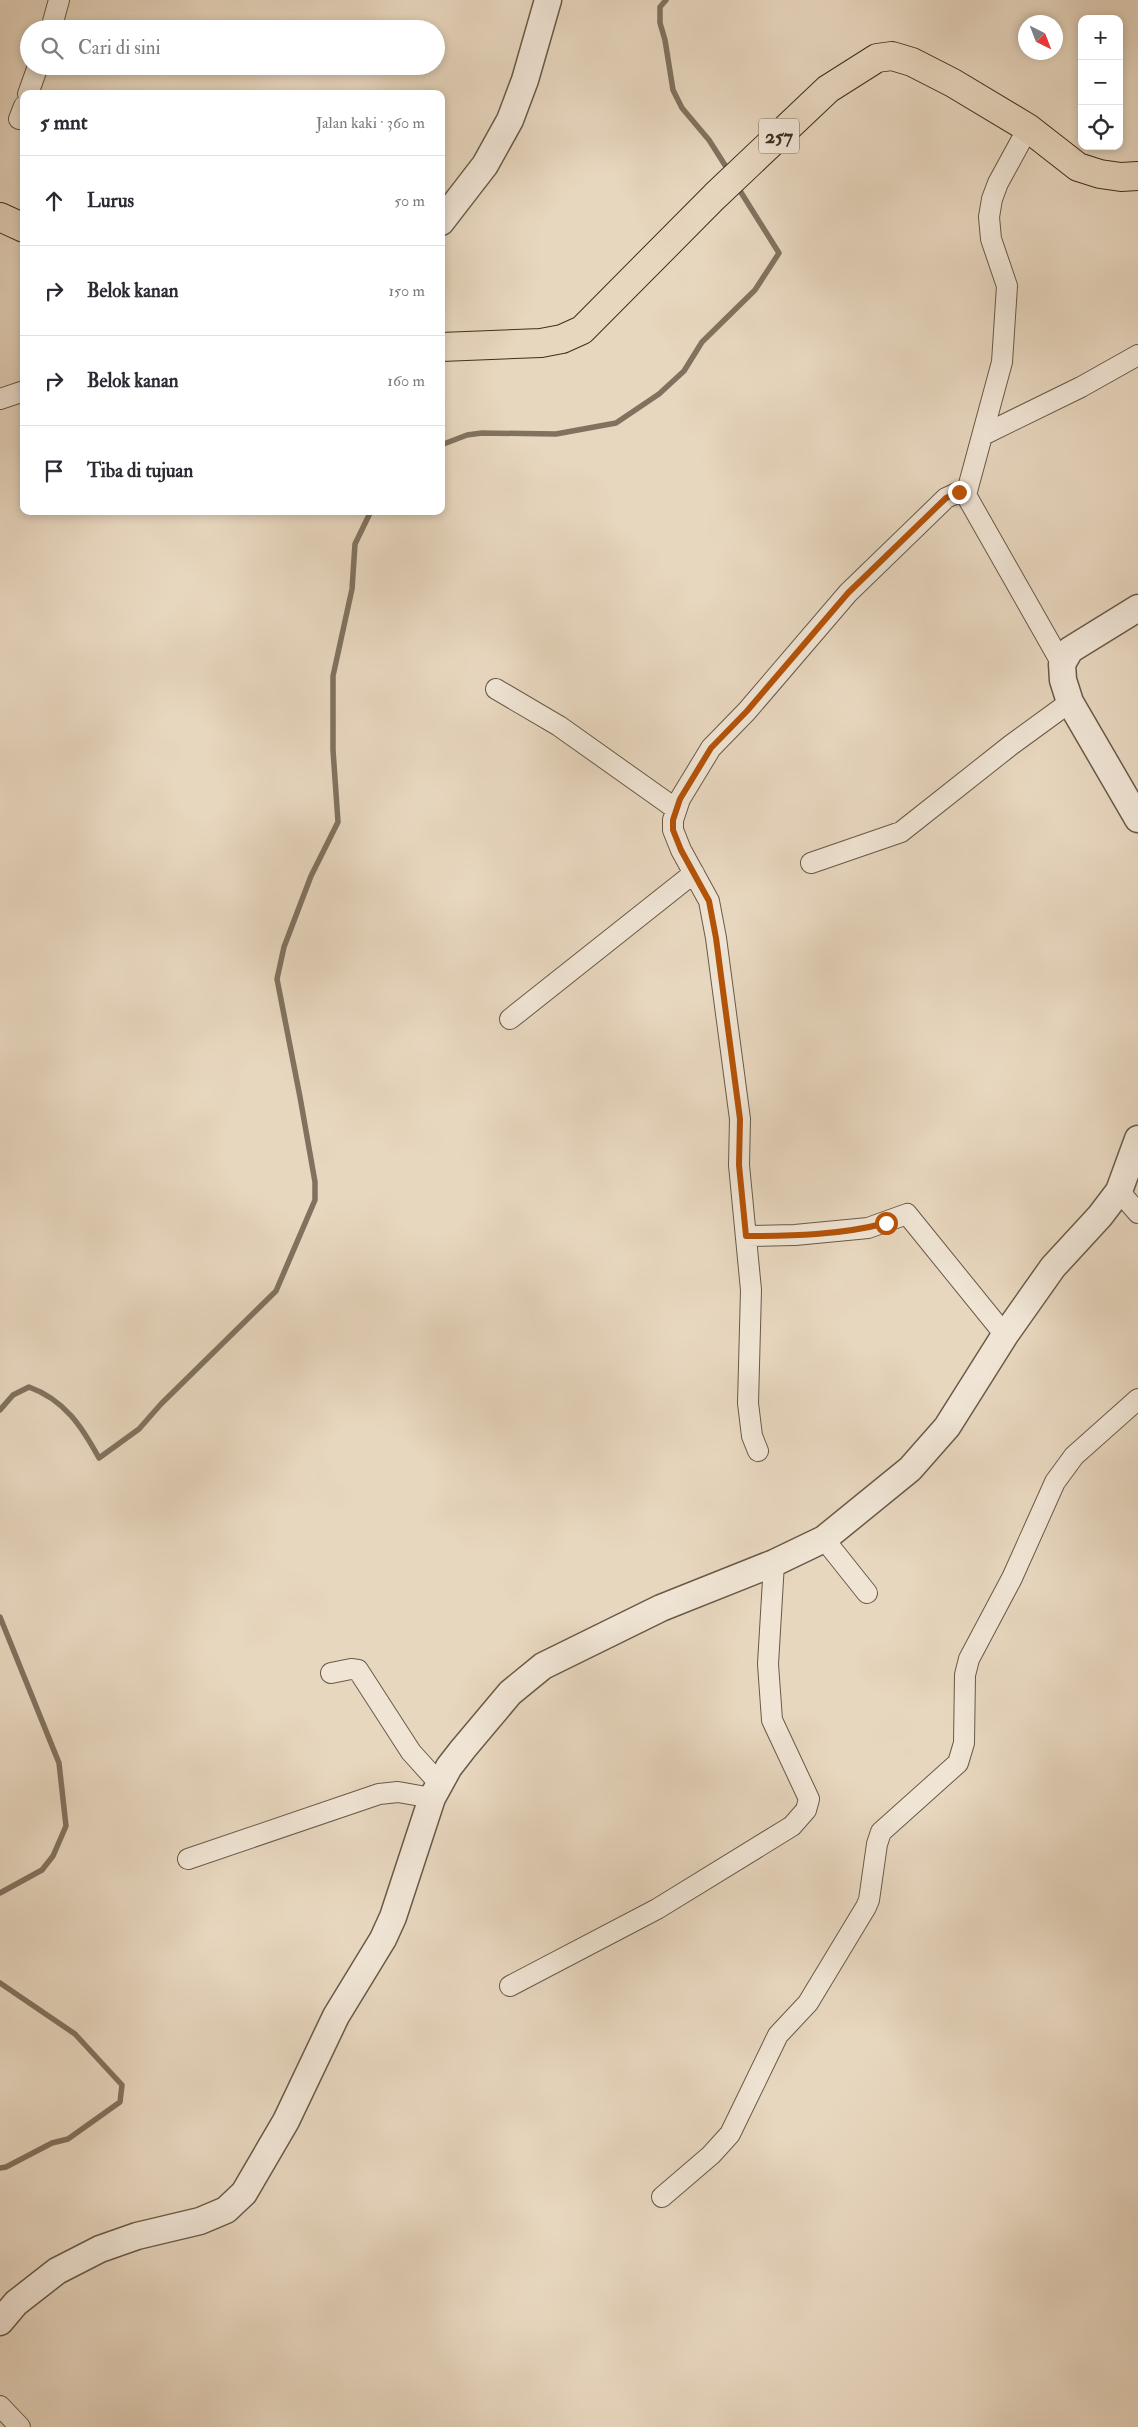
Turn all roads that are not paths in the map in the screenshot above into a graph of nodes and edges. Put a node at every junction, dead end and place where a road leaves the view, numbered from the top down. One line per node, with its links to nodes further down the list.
1 (59, 0): 3 (street)
2 (548, 0): 8 (street)
3 (53, 20)
4 (35, 75): 5 (street)
5 (29, 90)
6 (1028, 128): 7 (main road, 257); 9 (main road, 257); 13 (street)
7 (1138, 176)
8 (445, 217)
9 (445, 347)
10 (1138, 355): 13 (street)
11 (20, 392): 12 (street)
12 (0, 398)
13 (982, 435): 14 (street)
14 (966, 495): 16 (street); 19 (street)
15 (1138, 608): 16 (street)
16 (1062, 664): 18 (street)
17 (496, 689): 19 (street)
18 (1070, 702): 20 (street); 21 (street)
19 (676, 809): 22 (street)
20 (1138, 819)
21 (811, 863)
22 (694, 873): 23 (street); 27 (street)
23 (510, 1019)
24 (1138, 1139): 25 (street)
25 (1119, 1192): 26 (street); 28 (street)
26 (1138, 1213)
27 (746, 1236): 28 (street); 30 (street)
28 (1005, 1335): 31 (street)
29 (1138, 1399): 38 (street)
30 (758, 1451)
31 (824, 1539): 32 (street); 33 (street)
32 (774, 1563): 35 (street); 37 (street)
33 (867, 1593)
34 (331, 1673): 35 (street)
35 (436, 1791): 36 (street); 39 (street)
36 (188, 1859)
37 (510, 1986)
38 (662, 2197)
39 (0, 2322)
40 (0, 2406): 41 (street)
41 (20, 2427)

